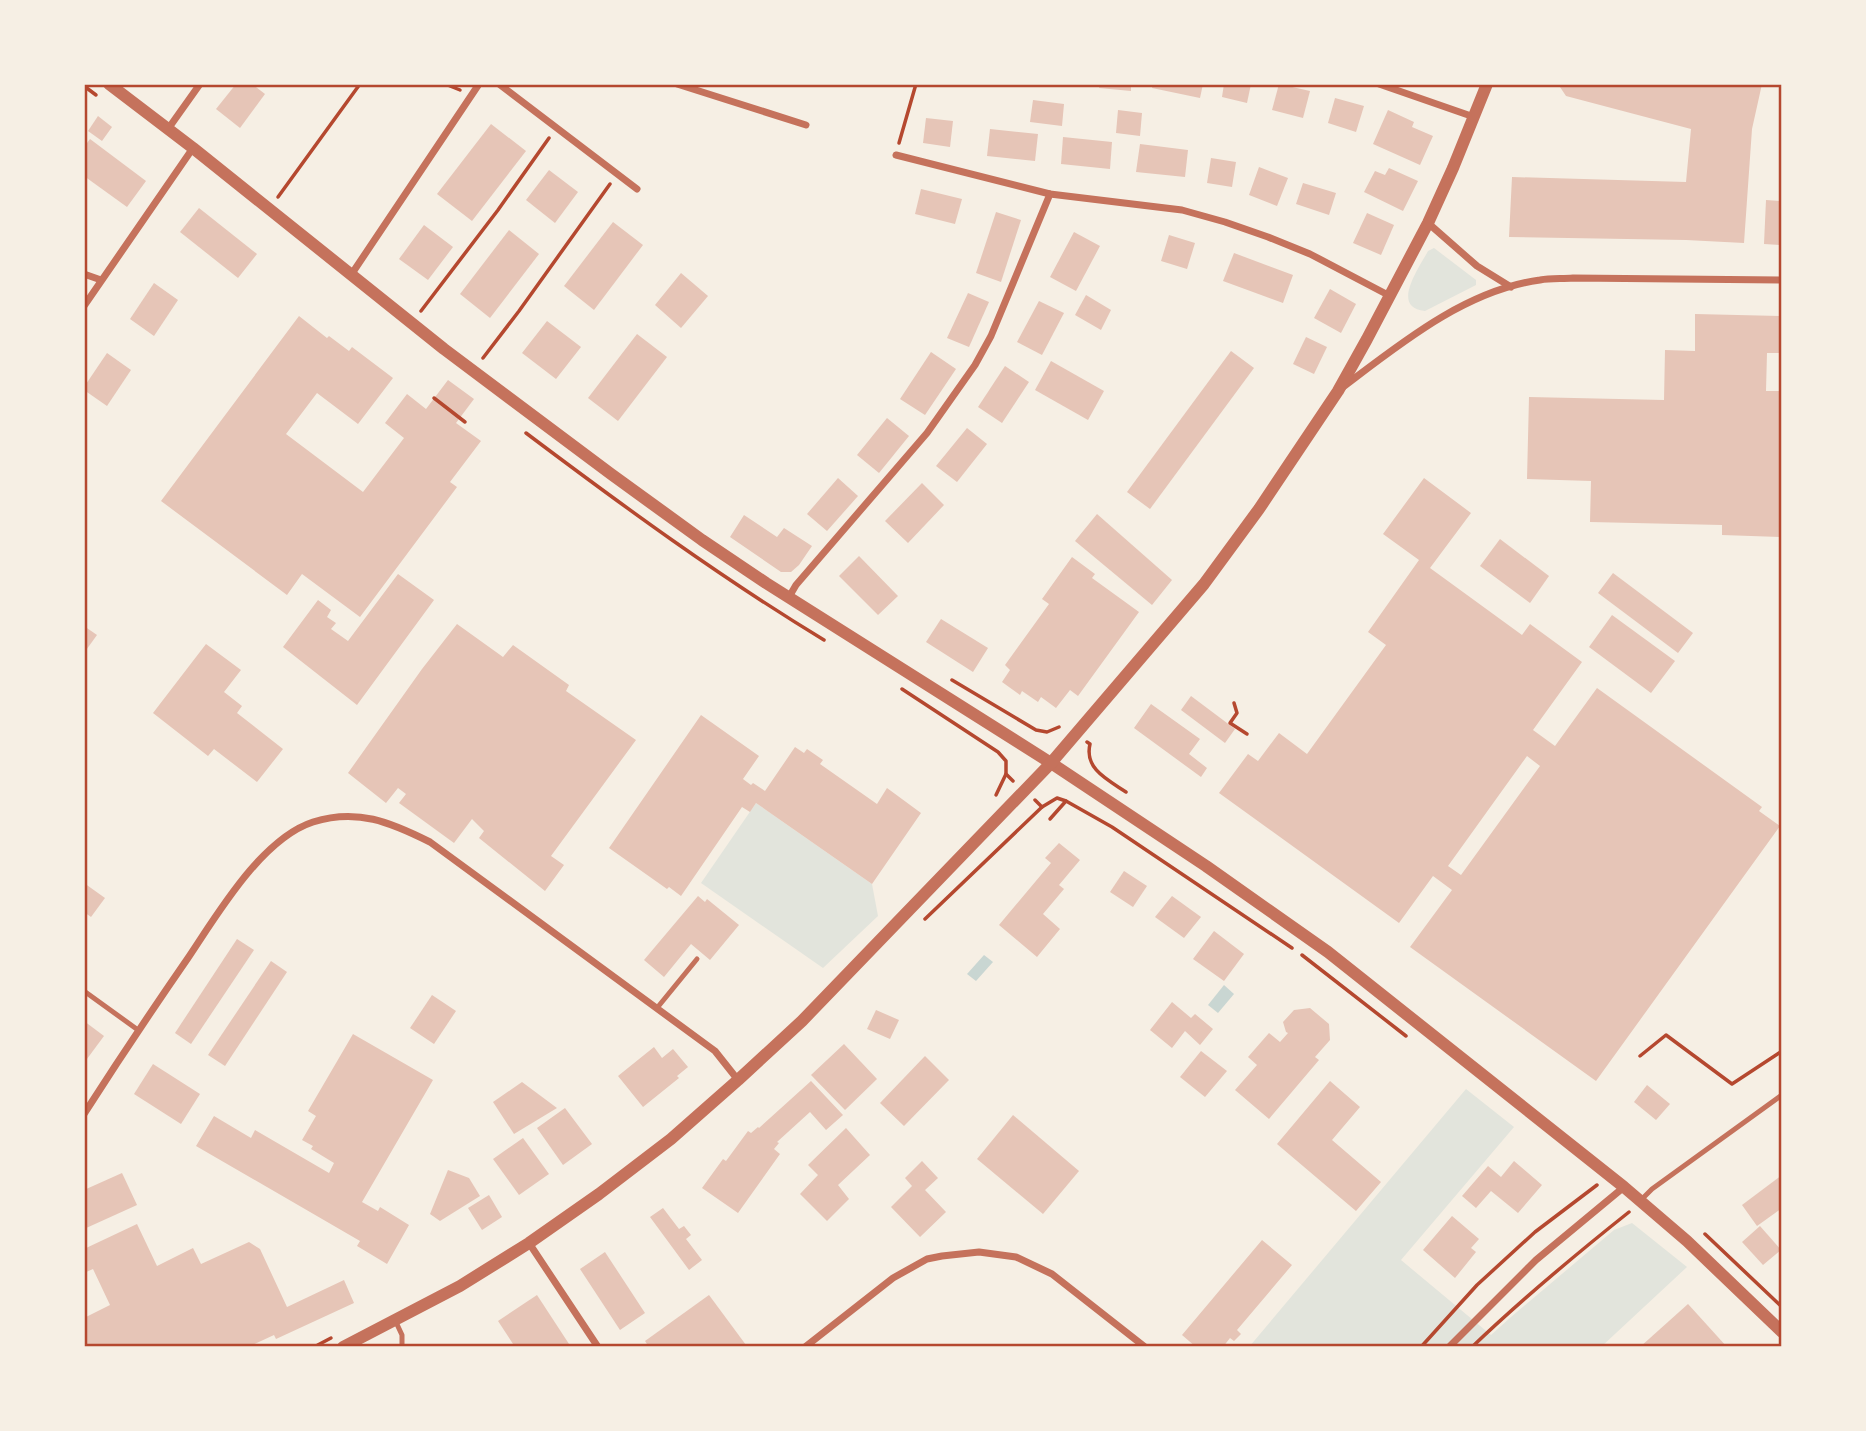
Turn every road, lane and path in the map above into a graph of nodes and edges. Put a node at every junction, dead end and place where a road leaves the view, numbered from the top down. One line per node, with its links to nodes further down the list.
1 (109, 84): 15 (street)
2 (201, 84): 15 (street)
3 (360, 84): 21 (path)
4 (479, 84): 24 (street)
5 (499, 84): 14 (street)
6 (677, 84): 13 (street)
7 (916, 84): 17 (path)
8 (1378, 84): 12 (street)
9 (1487, 84): 12 (street)
10 (84, 86): 11 (path)
11 (106, 103)
12 (1474, 117): 22 (street)
13 (806, 125)
14 (556, 128): 18 (street); 30 (path)
15 (168, 129): 16 (street)
16 (193, 148): 24 (street); 25 (street)
17 (895, 155): 20 (street)
18 (617, 174): 19 (street); 31 (path)
19 (637, 189)
20 (1050, 194): 28 (street); 36 (street)
21 (278, 197)
22 (1427, 223): 27 (street); 28 (street)
23 (84, 274): 25 (street)
24 (351, 275): 36 (street)
25 (102, 280): 29 (street)
26 (1782, 280): 27 (street)
27 (1511, 287): 32 (street)
28 (1390, 296): 32 (street)
29 (84, 306)
30 (421, 311)
31 (483, 358)
32 (1338, 391): 41 (street)
33 (434, 398): 34 (path)
34 (465, 422)
35 (527, 433): 37 (path)
36 (789, 597): 41 (street)
37 (826, 642)
38 (892, 684): 42 (path)
39 (1234, 703): 40 (path)
40 (1247, 734)
41 (1051, 763): 43 (street); 57 (street)
42 (1006, 774): 43 (path); 44 (path)
43 (1025, 791): 45 (path); 54 (street)
44 (996, 796)
45 (1066, 800): 46 (path); 51 (path)
46 (1050, 819)
47 (697, 960): 49 (lane)
48 (84, 991): 50 (lane)
49 (657, 1008): 50 (street); 54 (street)
50 (138, 1030): 56 (street)
51 (1413, 1042)
52 (1782, 1051): 53 (path)
53 (1640, 1056)
54 (738, 1080): 60 (street)
55 (1782, 1095): 59 (lane)
56 (84, 1114)
57 (1624, 1187): 58 (street); 59 (street)
58 (1612, 1197): 70 (path); 71 (street); 72 (path)
59 (1640, 1201): 62 (street)
60 (529, 1243): 61 (street); 67 (street)
61 (395, 1320): 65 (street); 66 (lane)
62 (1782, 1332)
63 (331, 1338): 64 (path)
64 (314, 1347)
65 (344, 1347)
66 (402, 1347)
67 (598, 1347)
68 (805, 1347): 69 (street)
69 (1145, 1347)
70 (1421, 1347)
71 (1449, 1347)
72 (1472, 1347)

